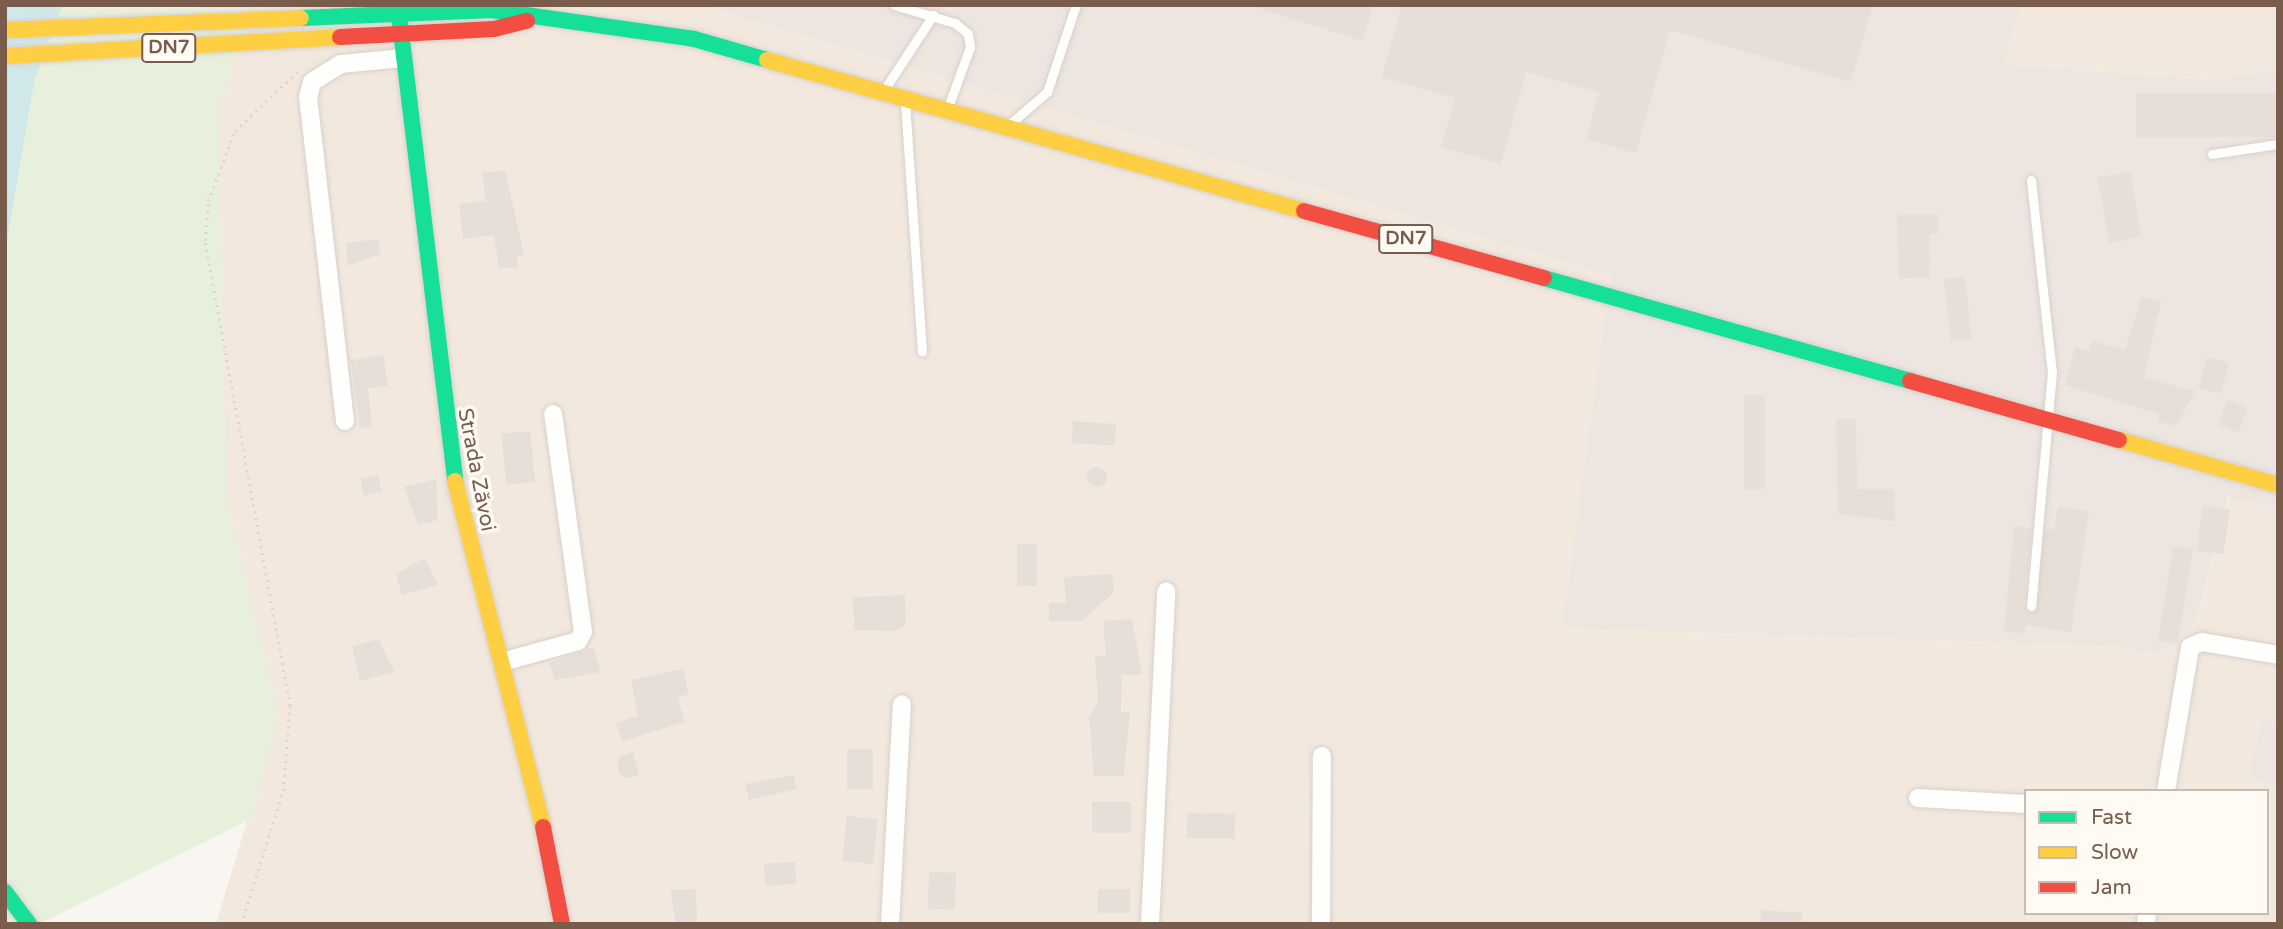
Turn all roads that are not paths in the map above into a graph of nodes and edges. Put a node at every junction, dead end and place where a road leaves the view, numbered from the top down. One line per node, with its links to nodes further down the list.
1 (894, 5): 5 (lane)
2 (1076, 5): 15 (lane)
3 (468, 8): 4 (main road, DN7); 6 (main road, DN7); 8 (main road)
4 (399, 15): 7 (main road, DN7); 9 (main road, Strada Zăvoi)
5 (933, 15): 12 (lane); 14 (lane)
6 (528, 20): 8 (main road, DN7); 12 (main road, DN7)
7 (5, 30)
8 (465, 31): 9 (main road, DN7)
9 (400, 33): 10 (main road, DN7); 11 (main road, Strada Zăvoi)
10 (5, 56)
11 (402, 58): 21 (street); 27 (main road, Strada Zăvoi)
12 (883, 91): 13 (main road, DN7)
13 (905, 97): 14 (main road, DN7); 19 (lane)
14 (947, 109): 15 (main road, DN7)
15 (1007, 126): 22 (main road, DN7)
16 (2278, 144): 17 (lane)
17 (2212, 154)
18 (2031, 180): 22 (lane)
19 (922, 351)
20 (553, 414): 27 (street)
21 (345, 421)
22 (2051, 421): 23 (main road, DN7); 25 (lane)
23 (2278, 485)
24 (1166, 591): 37 (street)
25 (2031, 606)
26 (2278, 655): 30 (street)
27 (502, 662): 35 (main road, Strada Zăvoi)
28 (902, 705): 36 (street)
29 (1322, 757): 38 (street)
30 (2166, 789)
31 (1919, 798): 32 (street)
32 (2024, 804)
33 (5, 892): 34 (main road)
34 (29, 924)
35 (562, 924)
36 (890, 924)
37 (1150, 924)
38 (1321, 924)

